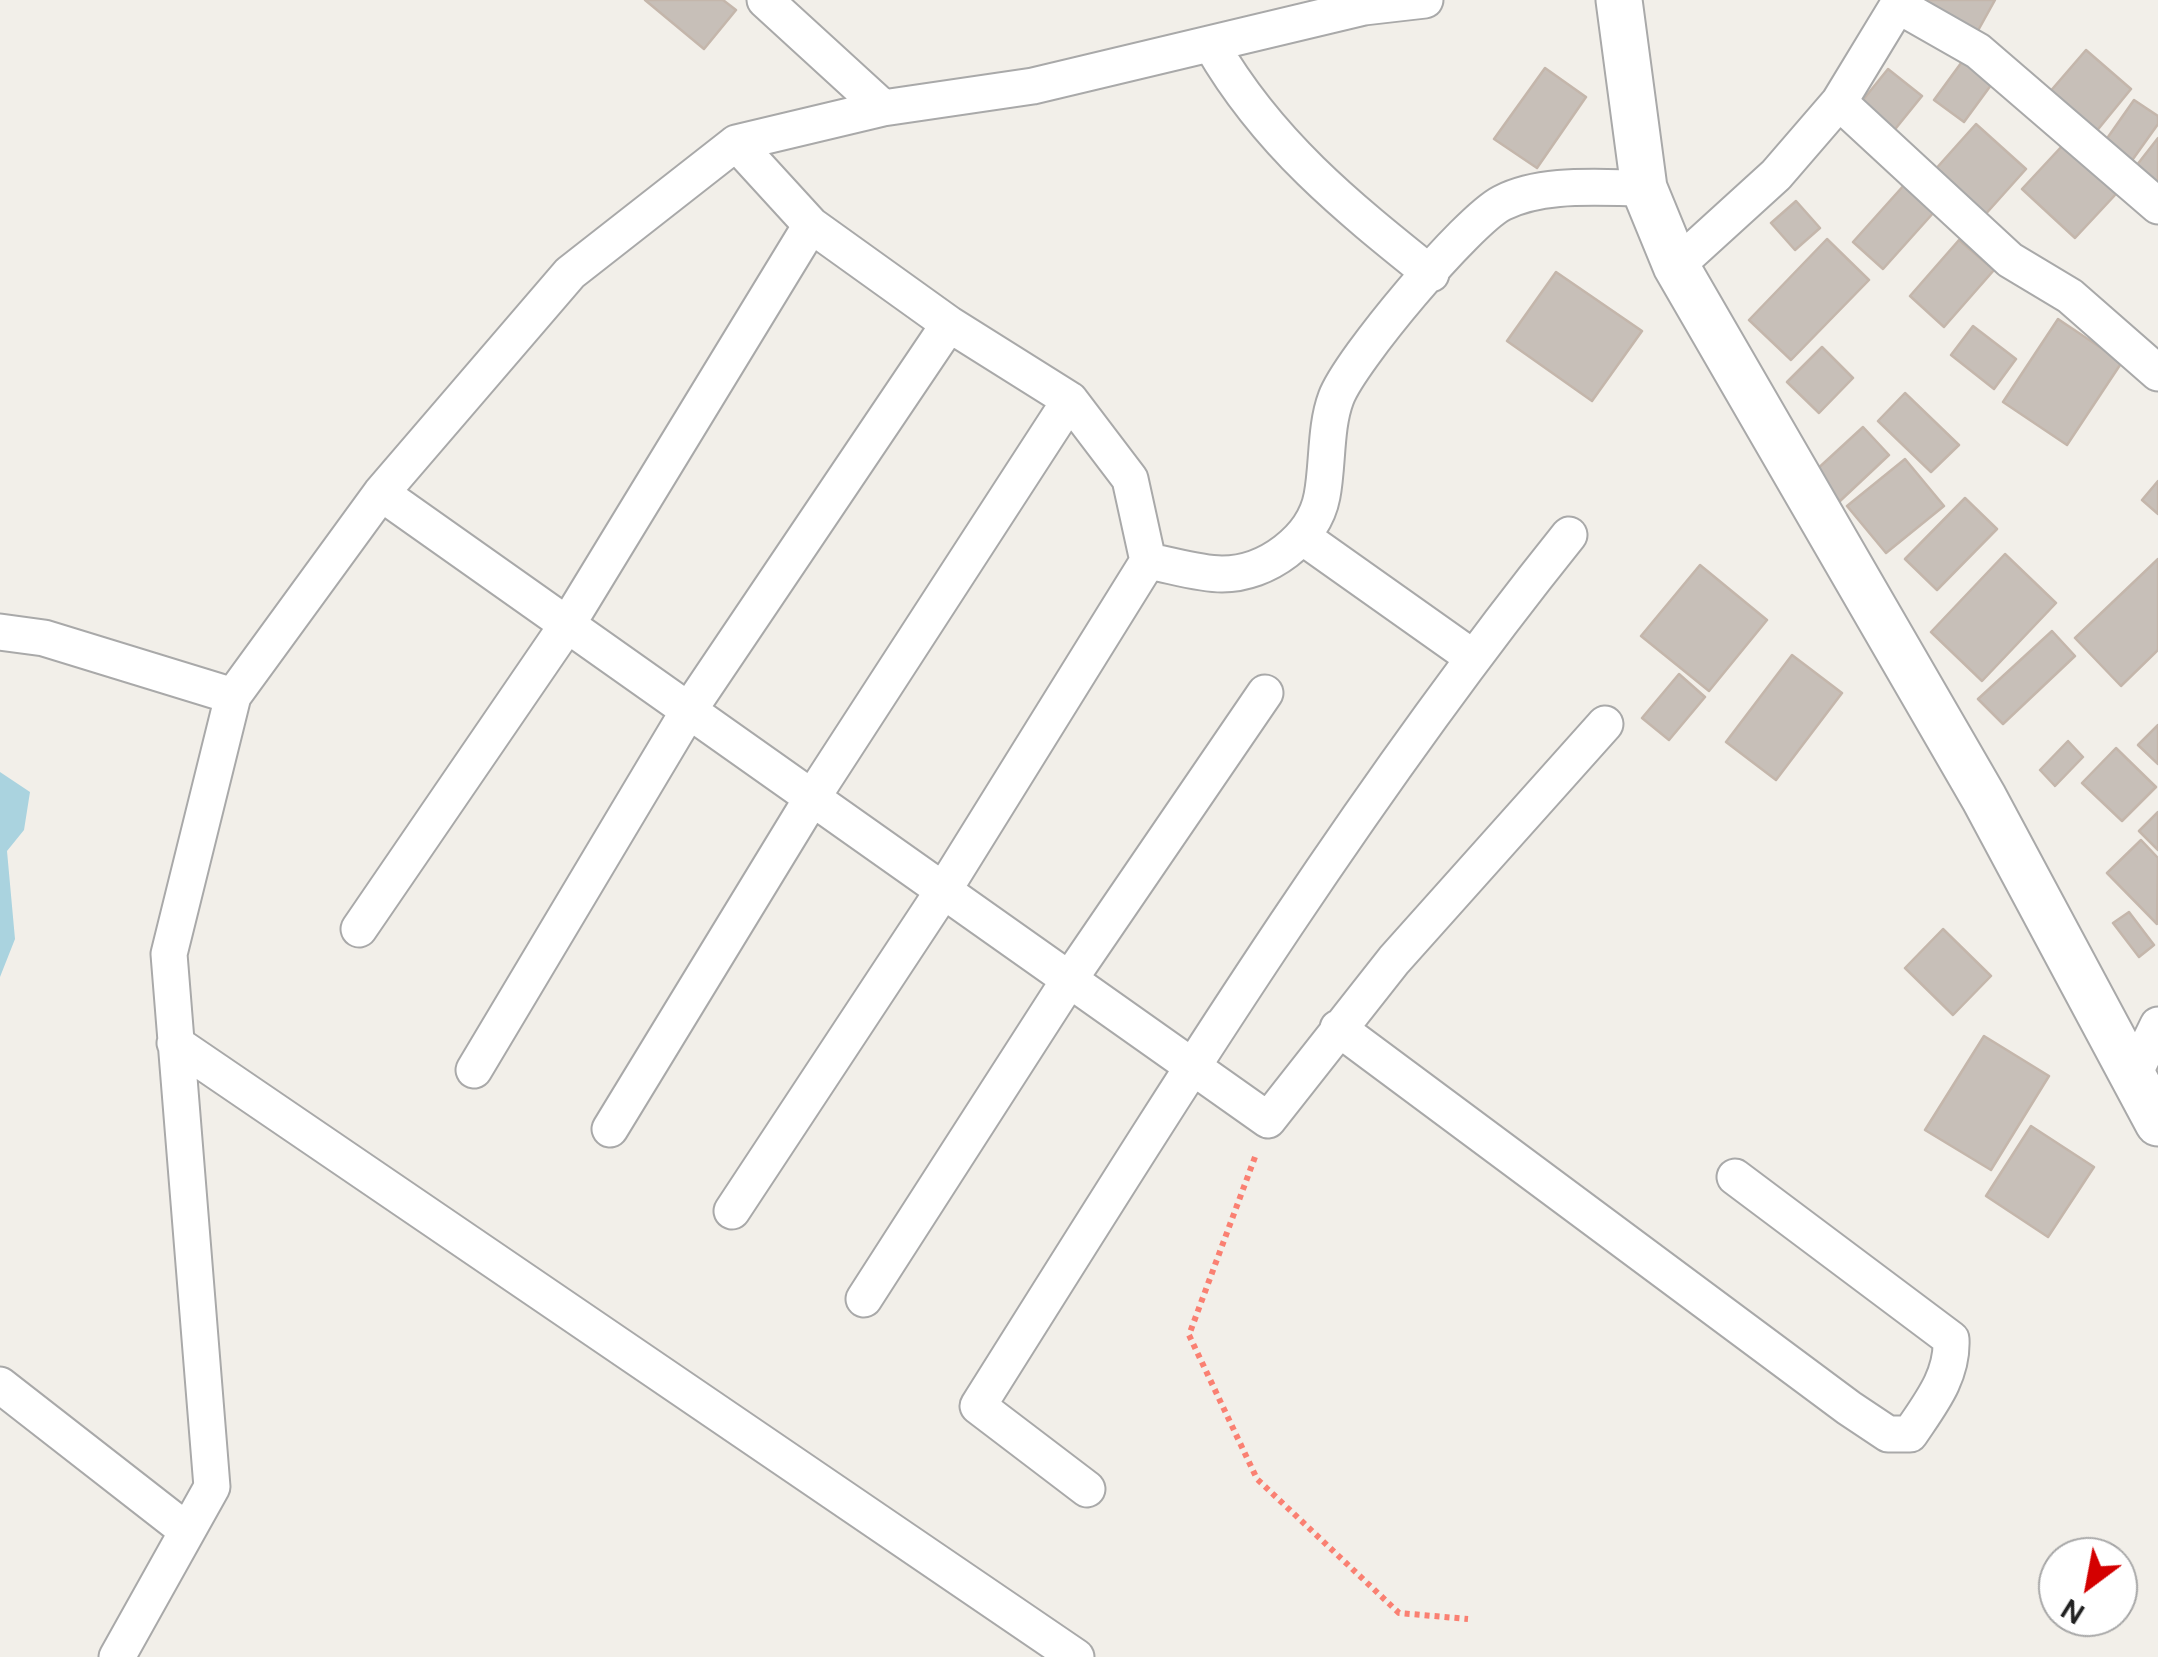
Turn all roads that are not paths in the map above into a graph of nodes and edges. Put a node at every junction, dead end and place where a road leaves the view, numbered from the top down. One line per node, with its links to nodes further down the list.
1 (765, 0): 7 (street)
2 (1425, 0): 5 (street)
3 (1619, 0): 9 (street)
4 (1900, 3): 6 (street); 10 (street)
5 (1212, 46): 7 (street); 13 (street)
6 (1839, 102): 12 (street); 15 (street)
7 (882, 108): 8 (street)
8 (736, 143): 11 (street); 17 (street)
9 (1644, 188): 12 (street); 13 (street)
10 (2158, 206)
11 (811, 225): 14 (street); 21 (street)
12 (1676, 266): 37 (street)
13 (1432, 274): 19 (street)
14 (950, 324): 16 (street); 26 (street)
15 (2158, 374)
16 (1070, 400): 20 (street); 28 (street)
17 (380, 494): 21 (street); 25 (street)
18 (1569, 535): 23 (street)
19 (1304, 538): 20 (street); 23 (street)
20 (1148, 560): 29 (street)
21 (567, 625): 26 (street); 30 (street)
22 (0, 632): 25 (street)
23 (1472, 656): 35 (street)
24 (1264, 693): 31 (street)
25 (232, 696): 34 (street)
26 (689, 710): 28 (street); 36 (street)
27 (1606, 724): 33 (street)
28 (812, 798): 29 (street); 39 (street)
29 (943, 890): 31 (street); 41 (street)
30 (360, 929)
31 (1070, 980): 35 (street); 42 (street)
32 (2158, 1024): 37 (street)
33 (1338, 1028): 35 (street); 40 (street)
34 (175, 1043): 45 (street); 47 (street)
35 (1192, 1067): 44 (street)
36 (474, 1070)
37 (2132, 1078): 38 (street)
38 (2158, 1123)
39 (610, 1128)
40 (1735, 1176)
41 (732, 1211)
42 (864, 1299)
43 (0, 1385): 45 (street)
44 (1087, 1489)
45 (186, 1530): 46 (street)
46 (117, 1657)
47 (1076, 1657)

